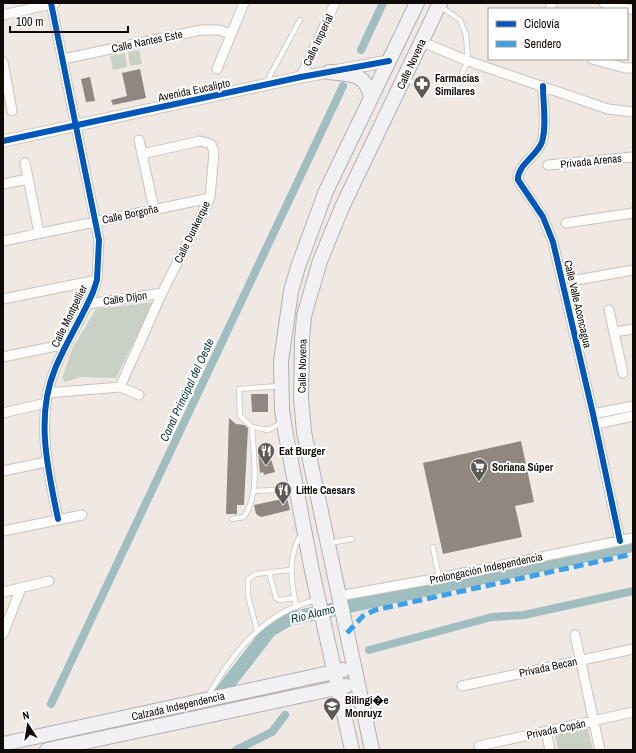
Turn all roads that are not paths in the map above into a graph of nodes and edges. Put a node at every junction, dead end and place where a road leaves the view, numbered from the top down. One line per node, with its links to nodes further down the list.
1 (53, 3): 8 (street); 12 (street, Calle Montpellier)
2 (244, 3): 10 (street)
3 (335, 3): 21 (street, Calle Imperial)
4 (417, 3): 14 (main road, Calle Novena)
5 (604, 3): 7 (street)
6 (439, 4): 11 (main road, Calle Novena); 15 (lane)
7 (625, 8)
8 (3, 14)
9 (300, 20): 22 (lane)
10 (231, 34): 12 (street, Calle Nantes Este); 18 (street)
11 (422, 42): 15 (street); 53 (main road, Calle Novena)
12 (63, 59): 27 (street, Calle Montpellier)
13 (595, 60): 17 (street)
14 (389, 61): 19 (street, Avenida Eucalipto); 24 (main road, Calle Novena)
15 (468, 61): 20 (lane); 23 (street)
16 (4, 68): 25 (street)
17 (633, 68)
18 (217, 69)
19 (329, 72): 21 (street, Avenida Eucalipto); 24 (main road)
20 (462, 73)
21 (301, 77): 22 (street, Avenida Eucalipto)
22 (265, 85): 27 (street, Avenida Eucalipto)
23 (543, 86): 26 (street); 65 (street, Calle Valle Aconcagua)
24 (371, 97): 43 (main road, Calle Novena)
25 (12, 111)
26 (633, 112)
27 (77, 125): 29 (street, Avenida Eucalipto); 39 (street, Calle Montpellier)
28 (140, 140): 30 (street)
29 (3, 141)
30 (142, 154): 36 (street, Calle Dunkerque); 37 (street)
31 (633, 157): 33 (street, Privada Arenas)
32 (25, 163): 34 (street)
33 (548, 165)
34 (28, 179): 35 (street); 41 (street)
35 (3, 184)
36 (210, 198): 37 (street, Calle Borgoña); 47 (street, Calle Dunkerque)
37 (154, 209): 39 (street, Calle Borgoña)
38 (633, 212): 40 (street)
39 (96, 221): 41 (street, Calle Borgoña); 45 (street, Calle Montpellier)
40 (566, 222)
41 (40, 233): 42 (street, Calle Borgoña)
42 (3, 241)
43 (308, 242): 53 (main road); 54 (main road, Calle Novena)
44 (633, 270): 46 (street)
45 (97, 280): 48 (street); 49 (street, Calle Montpellier)
46 (577, 280)
47 (162, 292): 49 (street, Calle Dijon); 59 (street, Calle Dunkerque)
48 (3, 300)
49 (88, 304): 55 (street, Calle Montpellier)
50 (609, 310): 52 (street)
51 (633, 329): 52 (street)
52 (614, 332): 57 (street)
53 (302, 340): 70 (main road, Calle Novena)
54 (282, 343): 58 (main road, Calle Novena); 70 (main road)
55 (66, 344): 56 (street); 60 (street, Calle Montpellier)
56 (3, 357)
57 (623, 373)
58 (281, 386): 67 (main road, Calle Novena); 69 (lane)
59 (120, 387): 60 (street); 61 (street)
60 (47, 393): 62 (street, Calle Montpellier)
61 (139, 396)
62 (46, 403): 64 (street); 71 (street, Calle Montpellier)
63 (633, 406): 65 (street)
64 (3, 413)
65 (594, 414): 68 (street, Calle Valle Aconcagua)
66 (633, 416): 68 (street)
67 (284, 421): 69 (lane); 73 (main road, Calle Novena)
68 (596, 424): 82 (street, Calle Valle Aconcagua)
69 (252, 427): 74 (lane)
70 (304, 432): 83 (main road, Calle Novena)
71 (46, 462): 72 (street); 76 (street, Calle Montpellier)
72 (3, 471)
73 (296, 489): 74 (lane); 78 (main road, Calle Novena)
74 (254, 492): 77 (lane)
75 (82, 515): 76 (street)
76 (58, 519): 79 (street)
77 (232, 520)
78 (304, 530): 85 (lane); 86 (main road, Calle Novena)
79 (3, 531)
80 (633, 538): 82 (street, Prolongación Independencia)
81 (352, 539): 83 (lane)
82 (620, 541): 88 (street, Prolongación Independencia)
83 (328, 544): 92 (main road, Calle Novena)
84 (433, 547): 88 (lane)
85 (290, 570): 87 (lane); 93 (lane)
86 (312, 571): 92 (main road); 94 (main road, Calle Novena)
87 (269, 572): 93 (lane); 96 (lane)
88 (439, 578): 92 (street, Prolongación Independencia)
89 (49, 580): 90 (street)
90 (22, 588): 91 (street); 97 (street)
91 (3, 592)
92 (339, 597): 101 (main road, Calle Novena)
93 (294, 598): 95 (lane)
94 (319, 602): 95 (lane); 102 (main road, Calle Novena)
95 (296, 606): 96 (lane)
96 (257, 630): 106 (lane)
97 (3, 634)
98 (575, 635): 100 (street)
99 (633, 649): 100 (street, Privada Becan)
100 (580, 661): 104 (street, Privada Becan); 108 (street)
101 (354, 668): 102 (main road, Calzada Independencia); 103 (main road, Calle Novena)
102 (335, 672): 105 (main road, Calle Novena); 106 (main road, Calzada Independencia)
103 (357, 684): 105 (main road, Calzada Independencia); 114 (main road, Calle Novena)
104 (462, 686)
105 (338, 688): 112 (main road, Calzada Independencia); 113 (main road, Calle Novena)
106 (207, 699): 110 (main road, Calzada Independencia)
107 (633, 712): 108 (street, Privada Copán)
108 (594, 720): 109 (street, Privada Copán); 116 (street)
109 (546, 731): 111 (street, Privada Copán); 115 (street)
110 (3, 744)
111 (479, 746)
112 (47, 750)
113 (352, 750)
114 (372, 750)
115 (550, 750)
116 (600, 750)

